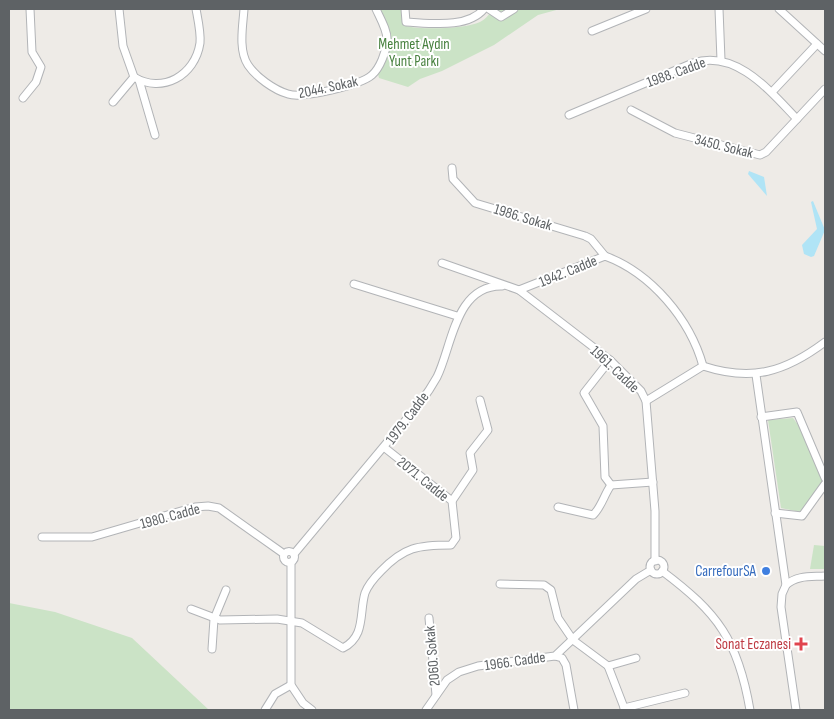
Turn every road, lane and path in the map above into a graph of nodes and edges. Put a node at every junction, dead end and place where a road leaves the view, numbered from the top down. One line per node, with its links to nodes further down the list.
1 (30, 9): 20 (street)
2 (119, 9): 17 (street)
3 (196, 9): 17 (street)
4 (244, 9): 5 (street, 2044. Sokak)
5 (376, 9)
6 (405, 9): 7 (street)
7 (484, 9)
8 (489, 9): 9 (street)
9 (514, 9)
10 (646, 9): 13 (street)
11 (719, 9): 16 (street)
12 (779, 9): 14 (street)
13 (592, 31)
14 (817, 44): 15 (street); 19 (street)
15 (825, 51)
16 (721, 60): 19 (street, 1988. Cadde); 23 (street, 1988. Cadde)
17 (136, 79): 21 (street); 25 (street)
18 (825, 89): 24 (street, 3450. Sokak)
19 (772, 92): 24 (street, 1988. Cadde)
20 (23, 98)
21 (113, 102)
22 (631, 110): 24 (street, 3450. Sokak)
23 (569, 115)
24 (797, 119)
25 (155, 135)
26 (452, 168): 27 (street, 1986. Sokak)
27 (605, 256): 31 (street, 1942. Cadde); 35 (street, 1942. Cadde)
28 (442, 263): 30 (street, 1961. Cadde)
29 (354, 284): 32 (street)
30 (507, 286): 31 (street, 1961. Cadde); 32 (street, 1979. Cadde)
31 (519, 290): 34 (street, 1961. Cadde)
32 (458, 316): 40 (street, 1979. Cadde)
33 (823, 346): 36 (street)
34 (610, 360): 38 (street, 1961. Cadde); 44 (street)
35 (703, 366): 36 (street); 38 (street)
36 (756, 375): 39 (street)
37 (480, 400): 45 (street)
38 (646, 401): 42 (street, 1961. Cadde)
39 (761, 417): 41 (street); 47 (street)
40 (385, 448): 45 (street, 2071. Cadde); 50 (street, 1979. Cadde)
41 (825, 478)
42 (652, 482): 44 (street); 51 (street, 1961. Cadde)
43 (825, 484): 47 (street)
44 (611, 485): 46 (street)
45 (452, 501): 62 (street, 2071. Cadde)
46 (558, 507)
47 (775, 513): 57 (street)
48 (42, 537): 49 (street, 1980. Cadde)
49 (284, 554): 50 (street); 52 (street)
50 (294, 554): 52 (street)
51 (654, 561): 53 (street); 54 (street)
52 (290, 562): 62 (street)
53 (651, 570): 54 (street); 63 (street, 1966. Cadde)
54 (662, 571): 76 (street)
55 (825, 576): 57 (street)
56 (500, 584): 63 (street)
57 (786, 585): 77 (street)
58 (226, 590): 61 (street)
59 (191, 609): 61 (street)
60 (429, 618): 70 (street, 2060. Sokak)
61 (214, 619): 62 (street); 64 (street)
62 (291, 623): 68 (street)
63 (573, 640): 65 (street, 1966. Cadde); 67 (street)
64 (212, 649)
65 (555, 656): 70 (street, 1966. Cadde); 74 (street)
66 (636, 658): 67 (street)
67 (608, 666): 75 (street)
68 (291, 685): 71 (street); 72 (street)
69 (686, 692): 75 (street)
70 (436, 694): 73 (street, 1966. Cadde)
71 (265, 710)
72 (312, 710)
73 (426, 710)
74 (574, 710)
75 (624, 710)
76 (750, 710)
77 (796, 710)

